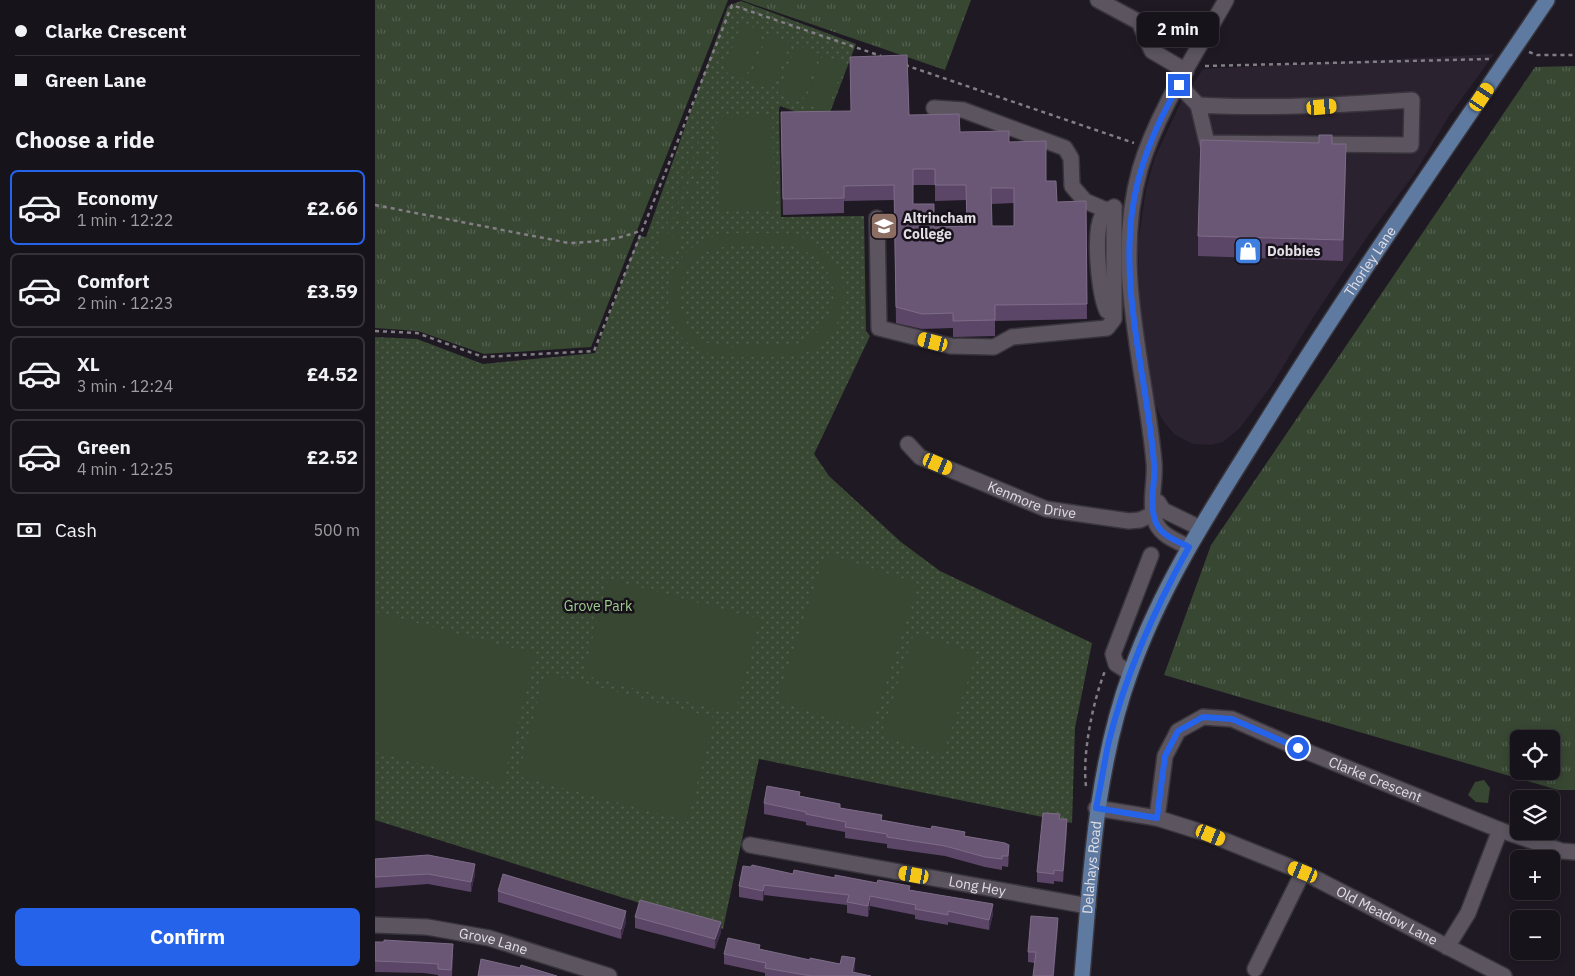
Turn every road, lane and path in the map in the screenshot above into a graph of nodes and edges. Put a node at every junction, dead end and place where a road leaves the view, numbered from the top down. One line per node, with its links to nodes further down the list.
1 (1098, 0): 8 (street)
2 (1226, 0): 8 (street)
3 (1547, 0): 4 (main road, Thorley Lane)
4 (1512, 52): 5 (path); 8 (path); 23 (main road, Thorley Lane)
5 (1575, 55)
6 (883, 57): 17 (path)
7 (902, 63): 12 (path)
8 (1188, 69): 9 (street)
9 (1179, 85): 10 (street); 12 (street)
10 (1198, 105): 10 (street)
11 (934, 108): 14 (street)
12 (1148, 148): 15 (street)
13 (375, 205): 17 (path)
14 (1110, 209): 15 (street); 18 (street)
15 (1132, 210): 19 (street)
16 (877, 218): 18 (street)
17 (642, 230): 20 (path)
18 (1114, 319): 19 (street)
19 (1132, 319): 22 (street)
20 (375, 331)
21 (908, 444): 22 (street, Kenmore Drive)
22 (1158, 512): 23 (street); 24 (street)
23 (1200, 528): 24 (main road, Delahays Road)
24 (1189, 547): 27 (main road, Delahays Road)
25 (1151, 555): 26 (street)
26 (1113, 654): 27 (street); 28 (path)
27 (1130, 672): 28 (main road, Delahays Road)
28 (1096, 808): 29 (street, Old Meadow Lane); 34 (main road, Delahays Road)
29 (1157, 818): 30 (street, Clarke Crescent); 33 (street, Old Meadow Lane)
30 (1500, 830): 32 (street, Clarke Crescent); 36 (street)
31 (750, 845): 34 (street, Long Hey)
32 (1575, 852)
33 (1303, 872): 36 (street, Old Meadow Lane); 37 (street)
34 (1088, 906): 39 (main road, Delahays Road)
35 (375, 924): 38 (street, Grove Lane)
36 (1447, 947): 40 (street, Old Meadow Lane)
37 (1255, 969)
38 (609, 976)
39 (1081, 976)
40 (1504, 976)

